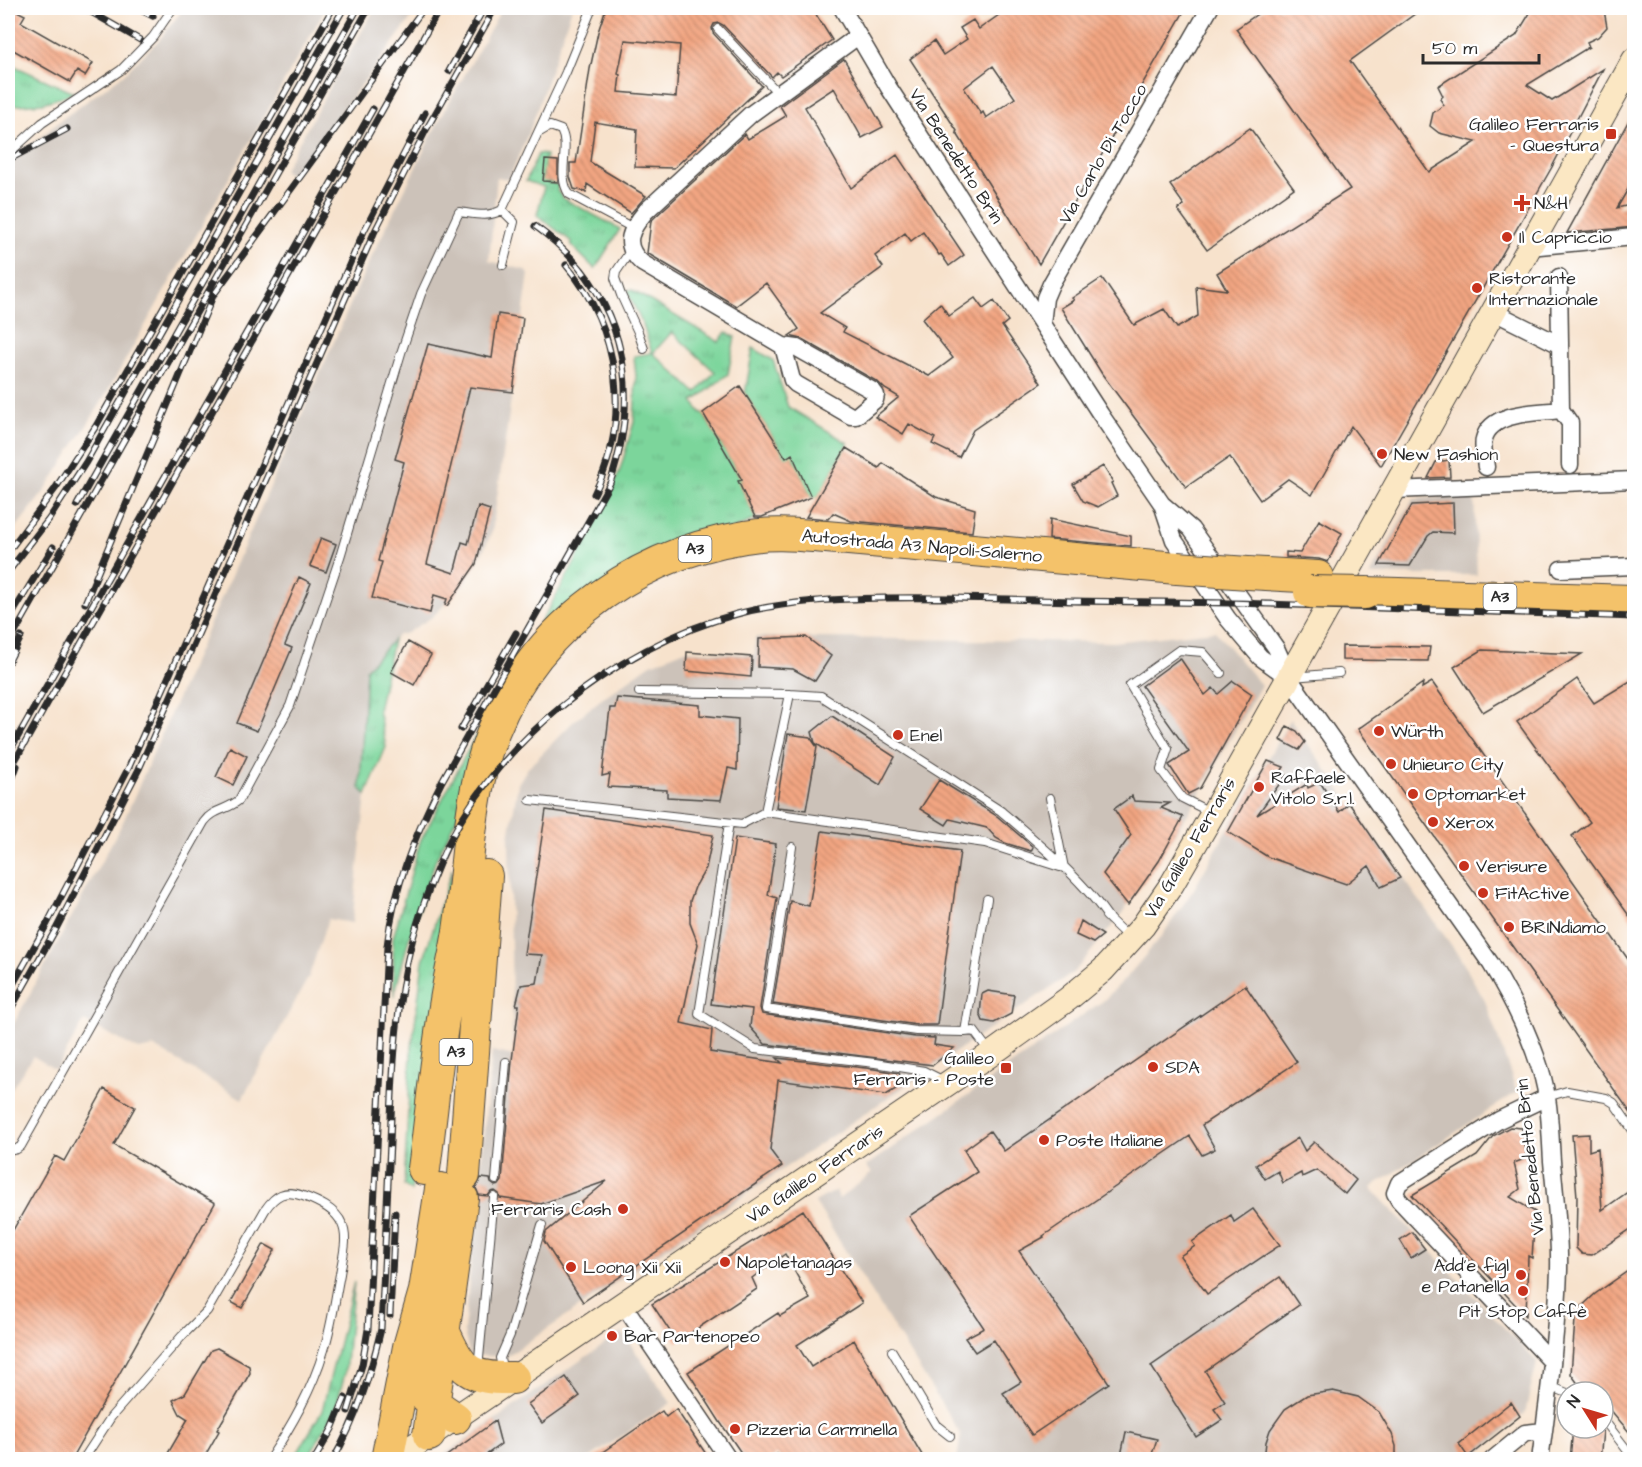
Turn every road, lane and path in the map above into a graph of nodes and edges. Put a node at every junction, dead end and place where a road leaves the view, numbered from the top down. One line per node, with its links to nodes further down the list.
1 (172, 8): 10 (lane)
2 (592, 8): 9 (lane)
3 (842, 8): 6 (street, Via Benedetto Brin)
4 (1210, 8): 19 (street, Via Carlo Di Tocco)
5 (718, 29): 8 (lane)
6 (858, 36): 8 (street); 19 (street, Via Benedetto Brin)
7 (1635, 60): 14 (main road, Via Galileo Ferraris)
8 (778, 93): 12 (street)
9 (536, 135): 11 (lane); 12 (lane)
10 (8, 154)
11 (502, 210): 16 (lane); 53 (lane)
12 (633, 228): 15 (street)
13 (1635, 237): 14 (street)
14 (1529, 248): 18 (main road, Via Galileo Ferraris)
15 (631, 250): 21 (street); 22 (lane)
16 (503, 265)
17 (1559, 277): 20 (street)
18 (1494, 312): 20 (street); 27 (main road, Via Galileo Ferraris)
19 (1042, 324): 35 (street, Via Benedetto Brin)
20 (1560, 345): 23 (street)
21 (783, 346): 21 (street)
22 (644, 349)
23 (1560, 410): 24 (street); 25 (street)
24 (1570, 465)
25 (1486, 468)
26 (1635, 480): 27 (street)
27 (1394, 490): 35 (main road, Via Galileo Ferraris)
28 (1635, 566): 29 (street)
29 (1561, 569)
30 (1369, 586): 31 (highway, Autostrada A3 Napoli-Salerno / A3); 32 (highway, Autostrada A3 Napoli-Salerno / A3); 55 (highway, Autostrada A3 Napoli-Salerno / A3, bridge)
31 (1635, 587)
32 (1635, 601)
33 (1221, 673): 41 (lane)
34 (1339, 674): 35 (lane)
35 (1289, 678): 41 (main road, Via Galileo Ferraris); 51 (street, Via Benedetto Brin)
36 (639, 692): 37 (lane)
37 (789, 694): 40 (lane); 44 (lane)
38 (1050, 798): 44 (lane)
39 (530, 800): 42 (lane)
40 (765, 812): 42 (lane); 44 (lane)
41 (1213, 813): 46 (main road, Via Galileo Ferraris)
42 (729, 823): 50 (lane)
43 (792, 847): 47 (lane)
44 (1064, 868): 46 (lane)
45 (987, 899): 47 (lane)
46 (1132, 940): 48 (main road, Via Galileo Ferraris)
47 (965, 1032): 48 (lane)
48 (991, 1054): 50 (main road, Via Galileo Ferraris)
49 (506, 1062): 54 (lane)
50 (948, 1083): 58 (main road, Via Galileo Ferraris)
51 (1547, 1097): 52 (lane); 62 (street, Via Benedetto Brin); 62 (street)
52 (1635, 1132)
53 (8, 1151)
54 (495, 1180)
55 (443, 1181): 59 (highway, A3); 60 (highway, A3)
56 (494, 1197): 63 (lane)
57 (542, 1225): 63 (lane)
58 (623, 1304): 63 (main road, Via Galileo Ferraris); 76 (street)
59 (444, 1332): 63 (highway); 66 (highway, A3)
60 (409, 1347): 66 (highway, A3); 74 (highway, A3)
61 (892, 1351): 70 (lane)
62 (1552, 1362): 64 (street, Via Benedetto Brin)
63 (498, 1377): 66 (main road, Via Galileo Ferraris)
64 (1550, 1386): 65 (lane); 67 (street, Via Benedetto Brin)
65 (1555, 1388)
66 (444, 1411): 69 (highway, A3)
67 (1544, 1431): 77 (street); 78 (street, Via Benedetto Brin)
68 (1615, 1434): 71 (lane)
69 (429, 1435): 75 (main road)
70 (950, 1436)
71 (1635, 1459)
72 (83, 1460): 73 (lane)
73 (269, 1460)
74 (387, 1460)
75 (393, 1460)
76 (729, 1460)
77 (1492, 1460)
78 (1540, 1460)

